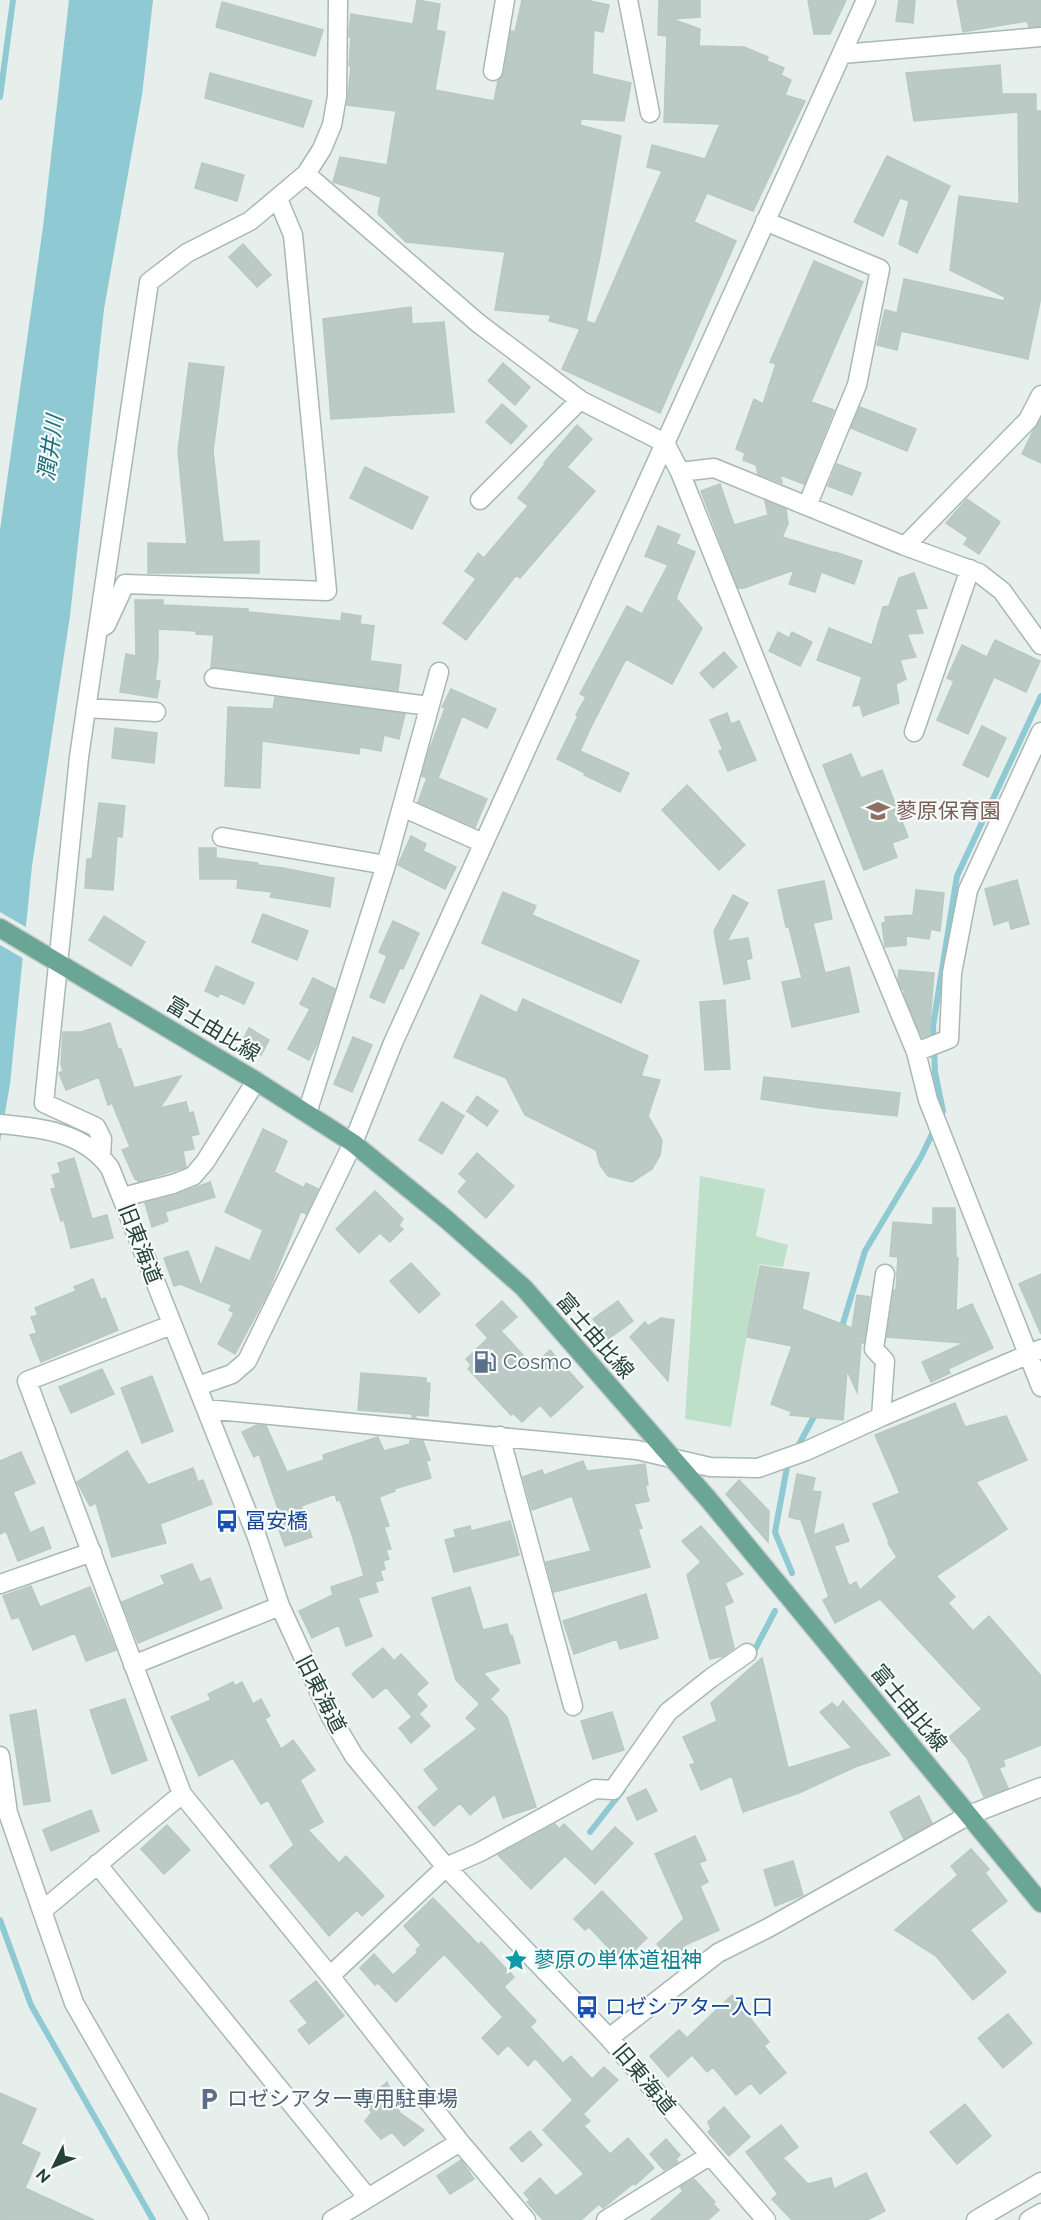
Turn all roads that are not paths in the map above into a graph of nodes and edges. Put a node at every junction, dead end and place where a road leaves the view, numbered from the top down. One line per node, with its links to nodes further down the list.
1 (338, 0): 9 (street)
2 (505, 0): 7 (street)
3 (628, 0): 8 (street)
4 (866, 0): 6 (street)
5 (1041, 37): 6 (street)
6 (842, 54): 11 (street)
7 (493, 71)
8 (650, 114)
9 (306, 174): 10 (street); 13 (street)
10 (278, 200): 20 (street); 20 (street)
11 (765, 221): 14 (street); 17 (street)
12 (1041, 395): 18 (street)
13 (580, 400): 14 (street); 16 (street)
14 (664, 443): 15 (street); 31 (street)
15 (680, 471): 17 (street); 35 (street)
16 (480, 500)
17 (807, 506): 18 (street)
18 (905, 546): 19 (street)
19 (970, 569): 21 (street); 27 (street)
20 (98, 629): 25 (street)
21 (1041, 645)
22 (439, 672): 24 (street)
23 (214, 678): 24 (street)
24 (429, 706): 29 (street)
25 (86, 708): 26 (street); 34 (street)
26 (156, 712)
27 (914, 732)
28 (1041, 732): 35 (street)
29 (402, 807): 31 (street); 32 (street)
30 (222, 837): 32 (street)
31 (483, 843): 39 (street)
32 (387, 865): 37 (street)
33 (0, 928): 34 (main road, 富士由比線)
34 (51, 959): 36 (main road, 富士由比線); 40 (street)
35 (916, 1052): 44 (street)
36 (256, 1081): 37 (main road, 富士由比線); 41 (street)
37 (307, 1113): 39 (main road, 富士由比線)
38 (0, 1124): 40 (street, 旧東海道)
39 (353, 1143): 45 (street); 50 (main road, 富士由比線)
40 (101, 1156): 41 (street, 旧東海道)
41 (123, 1197): 43 (street, 旧東海道)
42 (885, 1274): 48 (street)
43 (171, 1325): 45 (street, 旧東海道); 51 (street)
44 (1035, 1352): 46 (street); 48 (street)
45 (198, 1386): 47 (street, 旧東海道)
46 (1041, 1387)
47 (206, 1409): 49 (street); 53 (street, 旧東海道)
48 (881, 1417): 50 (street)
49 (500, 1436): 50 (street); 56 (street)
50 (674, 1459): 60 (main road, 富士由比線)
51 (93, 1552): 52 (street); 55 (street)
52 (0, 1584)
53 (280, 1606): 55 (street); 62 (street, 旧東海道)
54 (747, 1653): 62 (street)
55 (133, 1665): 59 (street)
56 (573, 1706)
57 (0, 1756): 64 (street)
58 (1041, 1787): 60 (street)
59 (182, 1794): 61 (street); 65 (street)
60 (969, 1815): 63 (main road, 富士由比線); 66 (street)
61 (97, 1864): 64 (street); 70 (street)
62 (446, 1867): 65 (street); 66 (street, 旧東海道)
63 (1041, 1903)
64 (43, 1910): 72 (street)
65 (330, 1976): 67 (street)
66 (609, 2038): 68 (street, 旧東海道)
67 (460, 2142): 70 (street); 74 (street)
68 (709, 2156): 75 (street); 76 (street, 旧東海道)
69 (1041, 2182): 77 (street)
70 (368, 2198): 73 (street)
71 (1041, 2213): 78 (street)
72 (199, 2220)
73 (332, 2220)
74 (526, 2220)
75 (606, 2220)
76 (766, 2220)
77 (976, 2220)
78 (1029, 2220)

